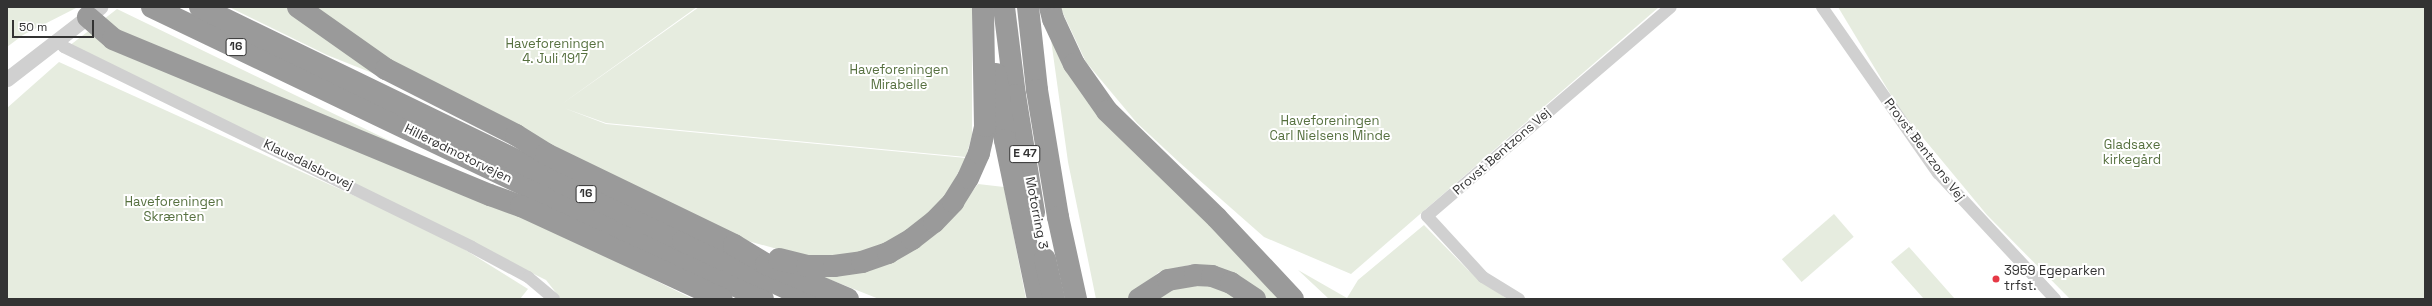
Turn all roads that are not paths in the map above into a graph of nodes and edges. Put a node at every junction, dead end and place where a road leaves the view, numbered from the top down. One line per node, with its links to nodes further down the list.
1 (152, 7): 14 (highway, Hillerødmotorvejen / 16)
2 (200, 7): 15 (highway, Hillerødmotorvejen / 16)
3 (298, 7): 16 (highway)
4 (982, 7): 19 (highway)
5 (986, 7): 27 (highway)
6 (1004, 7): 28 (highway, Motorring 3 / E 47)
7 (1028, 7): 29 (highway, Motorring 3 / E 47)
8 (1050, 7): 18 (highway)
9 (1671, 7): 34 (street, Provst Bentzons Vej)
10 (1822, 7): 35 (street, Provst Bentzons Vej)
11 (94, 12): 12 (street); 17 (highway)
12 (57, 40): 13 (street); 21 (street, Klausdalsbrovej)
13 (7, 79)
14 (319, 87): 17 (highway); 24 (highway, Hillerødmotorvejen / 16)
15 (364, 87): 16 (highway, 16); 25 (highway, Hillerødmotorvejen / 16)
16 (546, 154): 19 (highway)
17 (521, 206): 20 (highway)
18 (1217, 218): 32 (highway); 33 (highway)
19 (734, 245): 26 (highway)
20 (691, 286): 22 (highway); 23 (highway)
21 (554, 299)
22 (711, 299)
23 (722, 299)
24 (763, 299)
25 (810, 299)
26 (848, 299)
27 (1038, 299)
28 (1054, 299)
29 (1076, 299)
30 (1139, 299): 31 (highway)
31 (1255, 299)
32 (1293, 299)
33 (1309, 299)
34 (1519, 299)
35 (2055, 299)

